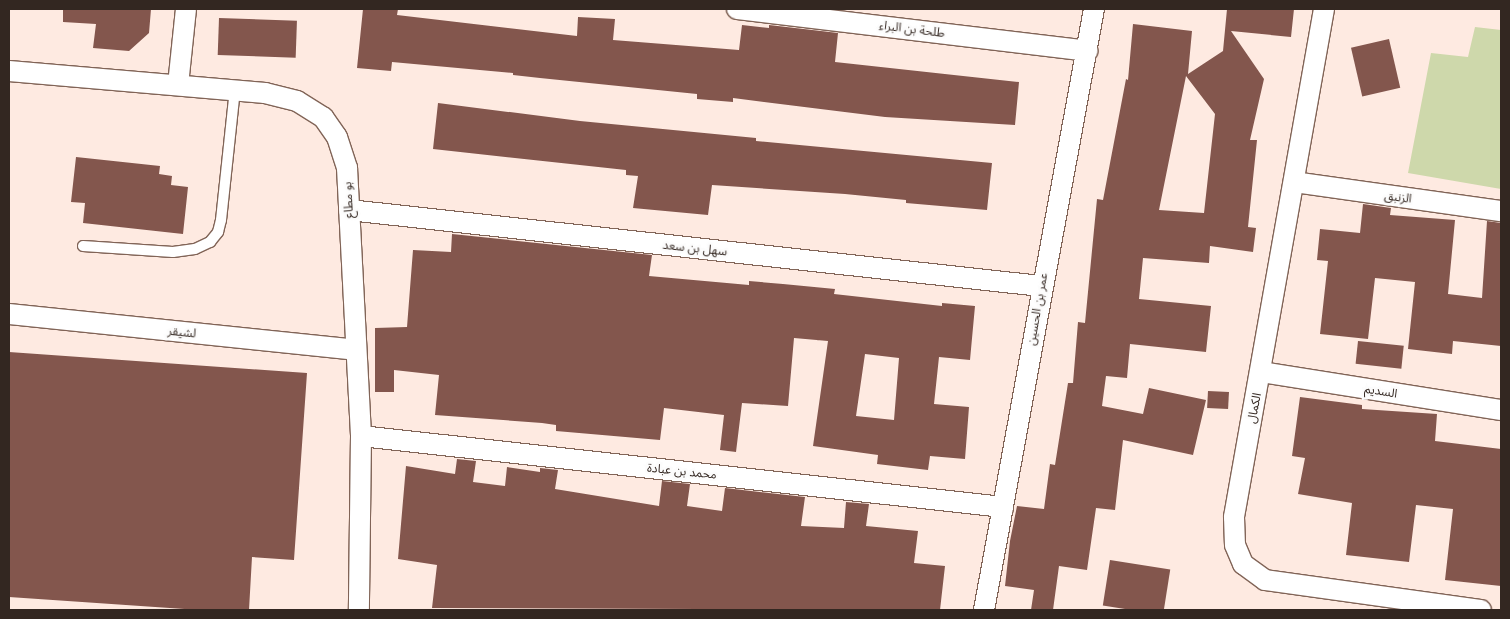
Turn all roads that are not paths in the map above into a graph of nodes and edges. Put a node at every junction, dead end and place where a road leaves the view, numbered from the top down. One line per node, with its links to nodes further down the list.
1 (186, 9): 8 (street)
2 (738, 9): 5 (street, طلحة بن البراء)
3 (1094, 9): 6 (street, عمر بن الحسين)
4 (1324, 9): 10 (street, الكمال)
5 (851, 15): 6 (street, طلحة بن البراء)
6 (1087, 51): 14 (street, عمر بن الحسين)
7 (9, 70): 8 (street, بو مطاع)
8 (178, 85): 9 (street, بو مطاع)
9 (235, 90): 11 (street, بو مطاع); 13 (lane)
10 (1294, 182): 12 (street, الزنبق); 17 (street, الكمال)
11 (349, 210): 14 (street, سهل بن سعد); 16 (street, بو مطاع)
12 (1501, 211)
13 (82, 246)
14 (1041, 286): 20 (street, عمر بن الحسين)
15 (9, 314): 16 (street, لشيقر)
16 (355, 350): 19 (street, بو مطاع)
17 (1261, 372): 18 (street, السديم); 23 (street, الكمال)
18 (1501, 410)
19 (361, 436): 20 (street, محمد بن عبادة); 21 (street, بو مطاع)
20 (1003, 506): 22 (street, عمر بن الحسين)
21 (358, 610)
22 (984, 610)
23 (1481, 610)

